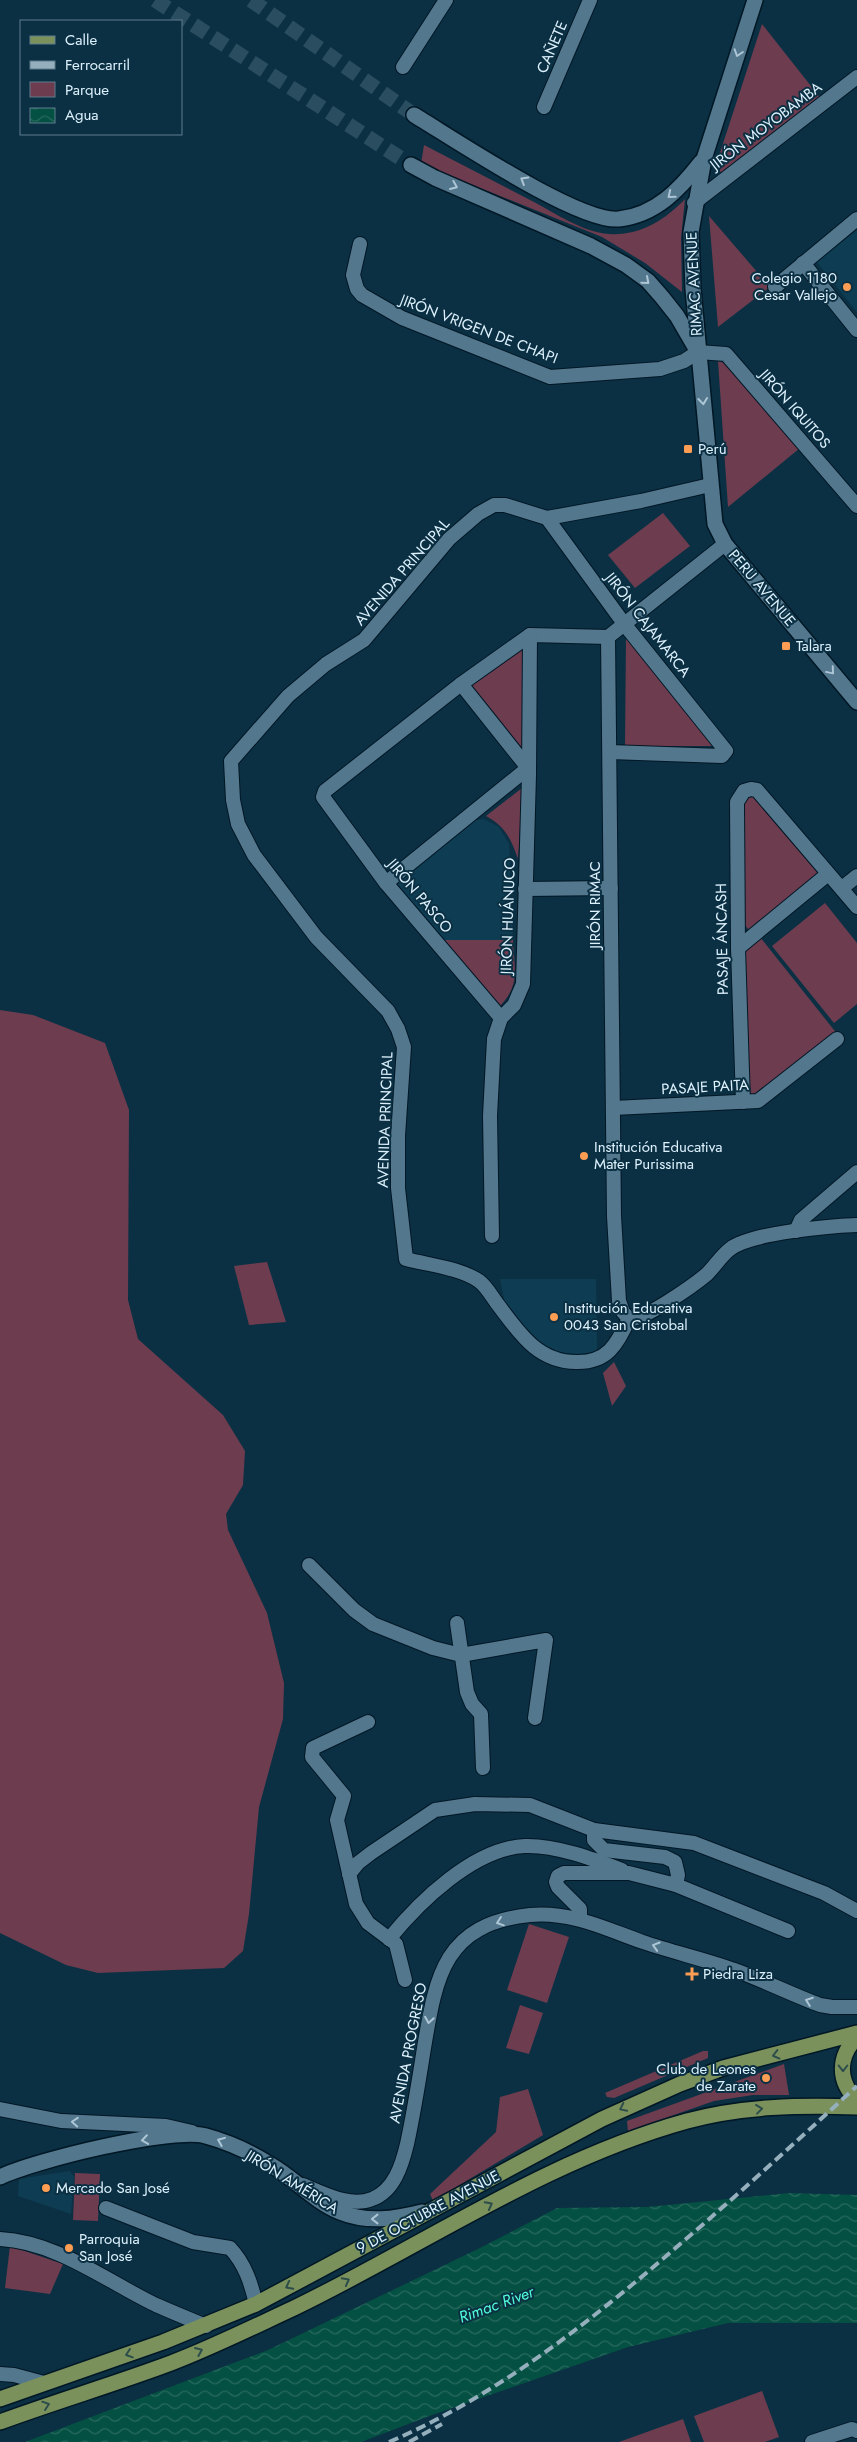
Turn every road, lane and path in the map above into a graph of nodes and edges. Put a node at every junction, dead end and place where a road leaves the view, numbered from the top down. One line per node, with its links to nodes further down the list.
1 (446, 0): 4 (street)
2 (590, 0): 6 (street, CAÑETE)
3 (757, 2): 8 (main road, RIMAC AVENUE, one-way to 8)
4 (403, 67)
5 (857, 77): 10 (street, JIRÓN MOYOBAMBA)
6 (544, 107)
7 (414, 115): 8 (main road, one-way to 7)
8 (704, 159): 10 (main road, RIMAC AVENUE)
9 (411, 165): 16 (main road, one-way to 16)
10 (694, 203): 16 (main road, RIMAC AVENUE)
11 (857, 219): 13 (street)
12 (360, 244): 16 (street, JIRÓN VRIGEN DE CHAPI)
13 (803, 264): 14 (street); 15 (street)
14 (774, 287)
15 (857, 330)
16 (698, 352): 17 (main road, RIMAC AVENUE, one-way to 17); 18 (street, JIRÓN IQUITOS)
17 (710, 485): 19 (street, AVENIDA PRINCIPAL); 20 (main road, RIMAC AVENUE)
18 (857, 506)
19 (547, 518): 21 (street, JIRÓN CAJAMARCA); 44 (street, AVENIDA PRINCIPAL)
20 (725, 544): 21 (street); 25 (main road, PERU AVENUE, one-way to 25)
21 (624, 625): 23 (street); 26 (street, JIRÓN CAJAMARCA)
22 (530, 634): 23 (street); 24 (street); 27 (street, JIRÓN HUÁNUCO)
23 (608, 637): 26 (street, JIRÓN RIMAC)
24 (461, 684): 27 (street); 30 (street, JIRÓN PASCO)
25 (857, 702)
26 (610, 752): 31 (street, JIRÓN RIMAC)
27 (528, 768): 30 (street); 33 (street, JIRÓN HUÁNUCO)
28 (828, 874): 32 (street); 35 (street); 35 (street, PASAJE ÁNCASH)
29 (857, 876): 32 (street)
30 (386, 883): 36 (street, JIRÓN PASCO)
31 (611, 888): 33 (street); 39 (street, JIRÓN RIMAC)
32 (842, 888): 34 (street)
33 (525, 889): 36 (street, JIRÓN HUÁNUCO)
34 (857, 907)
35 (738, 948): 38 (street, PASAJE ÁNCASH)
36 (501, 1018): 43 (street, JIRÓN HUÁNUCO)
37 (837, 1039): 38 (street, PASAJE PAITA)
38 (743, 1102): 39 (street, PASAJE PAITA)
39 (613, 1108): 44 (street, JIRÓN RIMAC)
40 (857, 1172): 42 (street)
41 (857, 1225): 42 (street)
42 (796, 1231): 44 (street)
43 (492, 1236)
44 (629, 1319)
45 (309, 1565): 47 (street)
46 (457, 1623): 47 (street)
47 (461, 1655): 48 (street); 50 (street)
48 (535, 1718)
49 (368, 1722): 53 (street)
50 (483, 1768)
51 (594, 1830): 53 (street); 54 (street); 55 (street)
52 (629, 1873): 54 (street); 56 (street); 58 (street)
53 (349, 1874): 58 (street)
54 (676, 1885): 57 (street)
55 (857, 1911)
56 (580, 1919): 60 (street, AVENIDA PROGRESO, one-way to 56); 67 (street, AVENIDA PROGRESO, one-way to 67)
57 (788, 1931)
58 (389, 1939): 59 (street)
59 (405, 1980)
60 (857, 2007)
61 (857, 2035): 62 (main road, one-way to 62); 68 (main road, 9 DE OCTUBRE AVENUE, one-way to 68)
62 (857, 2100)
63 (857, 2107): 76 (main road, 9 DE OCTUBRE AVENUE, one-way to 63)
64 (0, 2109): 65 (street, one-way to 64)
65 (193, 2132): 66 (main road, JIRÓN AMÉRICA, one-way to 66); 67 (main road, JIRÓN AMÉRICA, one-way to 65)
66 (0, 2177)
67 (294, 2182): 68 (main road, JIRÓN AMÉRICA, one-way to 67)
68 (440, 2206): 71 (main road, 9 DE OCTUBRE AVENUE, one-way to 71)
69 (106, 2208): 71 (street)
70 (0, 2239): 72 (street)
71 (256, 2304): 72 (main road, 9 DE OCTUBRE AVENUE)
72 (206, 2326): 74 (main road, 9 DE OCTUBRE AVENUE, one-way to 74)
73 (0, 2374): 74 (street)
74 (44, 2383): 75 (main road, 9 DE OCTUBRE AVENUE)
75 (0, 2399)
76 (0, 2422)
77 (855, 2430): 78 (street)
78 (812, 2442)

